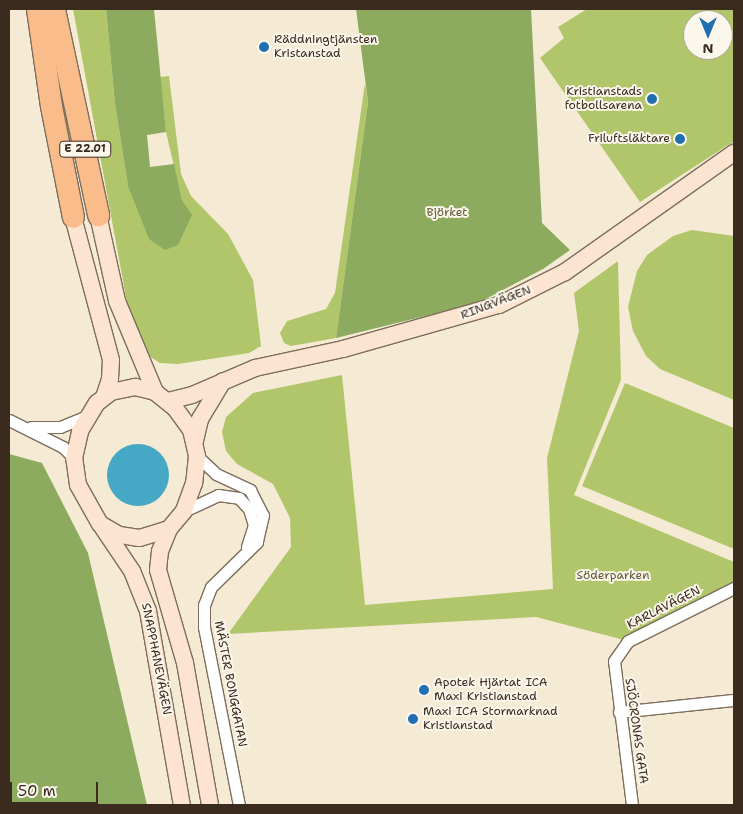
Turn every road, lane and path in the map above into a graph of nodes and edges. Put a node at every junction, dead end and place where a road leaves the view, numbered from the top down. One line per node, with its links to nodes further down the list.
1 (23, 9): 6 (highway)
2 (37, 9): 6 (highway, E 22.01)
3 (54, 9): 5 (highway, E 22.01)
4 (63, 9): 5 (highway)
5 (72, 82): 8 (highway, E 22.01)
6 (51, 106): 9 (highway, E 22.01)
7 (734, 153): 10 (main road, RINGVÄGEN)
8 (98, 215): 12 (main road, E 22.01)
9 (72, 217): 11 (main road, E 22.01)
10 (224, 379): 12 (main road, RINGVÄGEN); 16 (main road)
11 (104, 397): 12 (main road); 13 (main road)
12 (161, 397): 16 (main road)
13 (87, 416): 15 (street); 17 (main road)
14 (9, 420): 15 (street)
15 (24, 426): 17 (street)
16 (196, 448): 18 (main road); 21 (street, MÄSTER BONGGATAN)
17 (74, 458): 19 (main road)
18 (184, 511): 20 (main road); 21 (street, MÄSTER BONGGATAN)
19 (100, 524): 20 (main road); 26 (main road, SNAPPHANEVÄGEN)
20 (169, 529): 27 (main road, SNAPPHANEVÄGEN)
21 (245, 553): 28 (street, MÄSTER BONGGATAN)
22 (734, 588): 23 (street, KARLAVÄGEN)
23 (614, 661): 25 (street, SJÖCRONAS GATA)
24 (734, 700): 25 (street)
25 (619, 712): 29 (street, SJÖCRONAS GATA)
26 (182, 805)
27 (210, 805)
28 (238, 805)
29 (632, 805)

